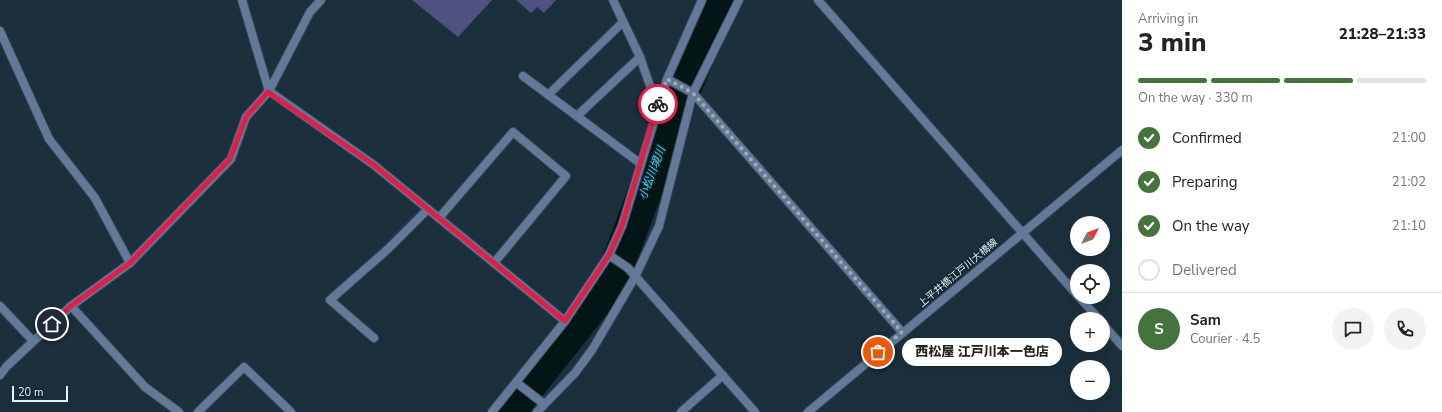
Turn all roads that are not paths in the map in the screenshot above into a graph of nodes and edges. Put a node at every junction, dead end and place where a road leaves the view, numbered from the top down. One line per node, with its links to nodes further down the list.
1 (242, 0): 13 (street)
2 (321, 0): 13 (street)
3 (613, 0): 7 (street)
4 (702, 0): 11 (street)
5 (739, 0): 12 (street)
6 (818, 0): 21 (street)
7 (623, 22): 9 (street); 14 (street)
8 (0, 31): 23 (street)
9 (640, 57): 15 (street); 16 (street)
10 (523, 76): 14 (street)
11 (670, 81): 12 (street); 15 (street)
12 (690, 91): 25 (street); 32 (street)
13 (268, 92): 19 (street); 23 (street)
14 (548, 95): 16 (street)
15 (657, 106): 18 (street)
16 (577, 116): 18 (street)
17 (1122, 150): 21 (street, 上平井橋江戸川大橋線)
18 (641, 164): 22 (street)
19 (428, 209): 20 (street); 34 (street)
20 (439, 218): 24 (street); 24 (street)
21 (1022, 232): 26 (street); 32 (street, 上平井橋江戸川大橋線)
22 (609, 255): 25 (street); 31 (street)
23 (130, 263): 29 (street)
24 (494, 263): 31 (street)
25 (635, 277): 38 (street); 40 (street)
26 (1070, 286)
27 (1085, 304): 30 (street)
28 (0, 306): 35 (street)
29 (71, 306): 35 (street); 41 (street)
30 (1093, 312)
31 (565, 321): 39 (street)
32 (902, 332): 48 (street, 上平井橋江戸川大橋線)
33 (1110, 332): 36 (street)
34 (374, 338)
35 (33, 341): 37 (street)
36 (1122, 346)
37 (0, 375)
38 (723, 375): 46 (street); 47 (street)
39 (520, 385): 40 (street); 44 (street)
40 (544, 404): 45 (street)
41 (179, 412)
42 (198, 412): 43 (street)
43 (291, 412)
44 (492, 412)
45 (537, 412)
46 (681, 412)
47 (755, 412)
48 (808, 412)

